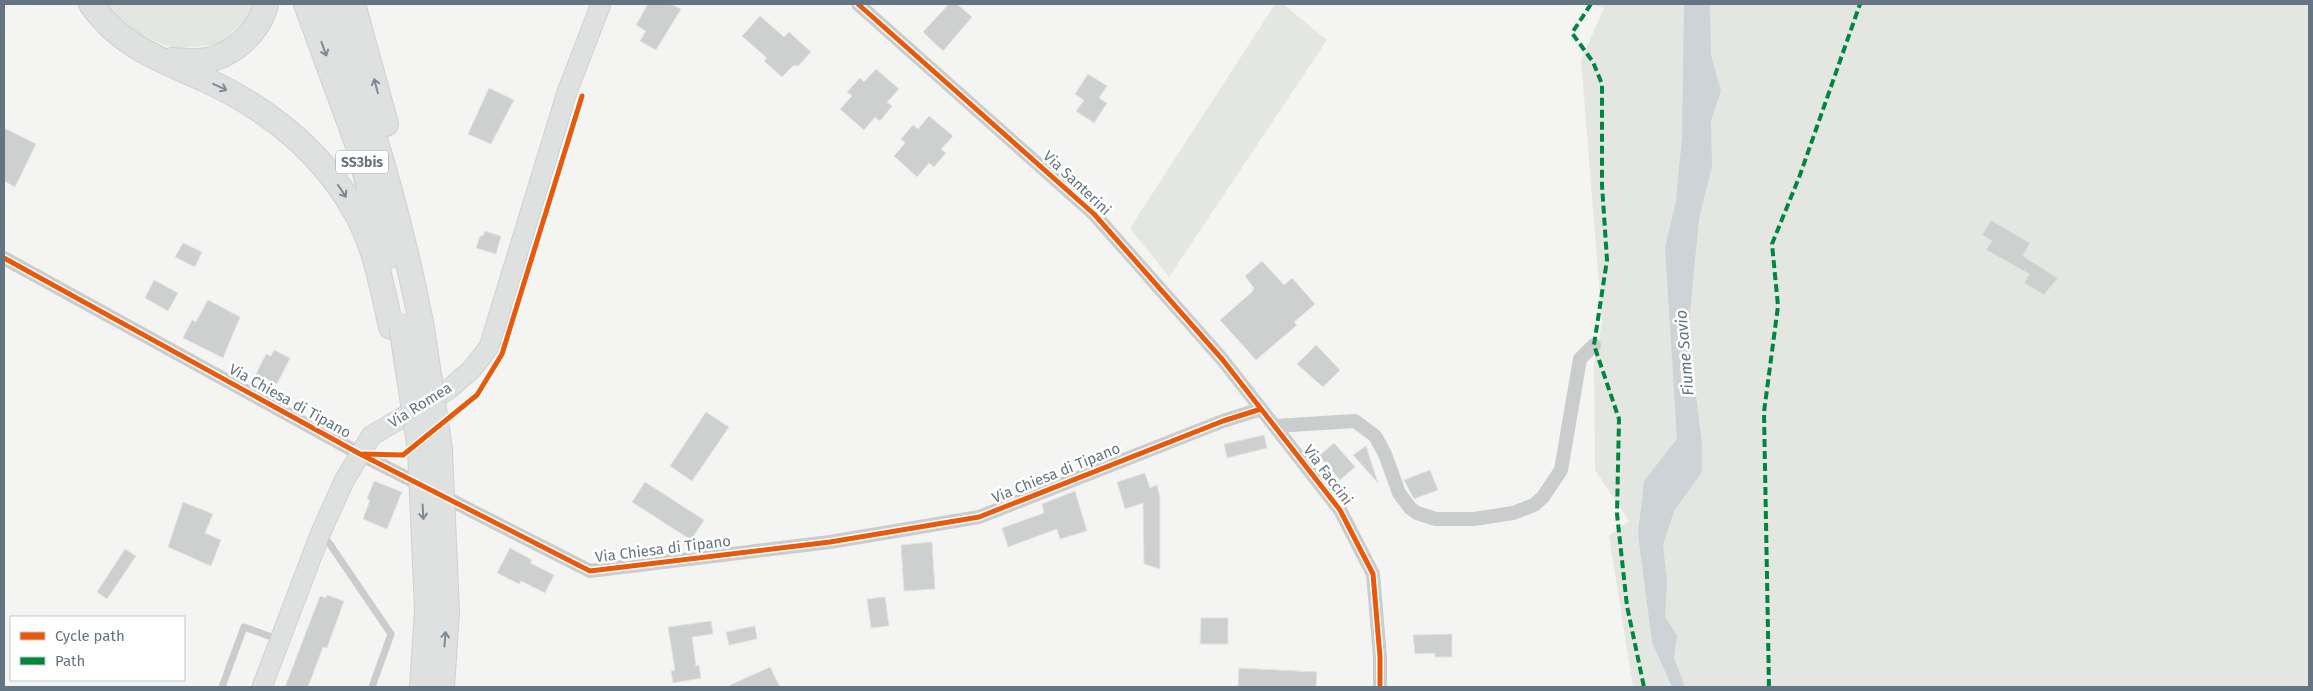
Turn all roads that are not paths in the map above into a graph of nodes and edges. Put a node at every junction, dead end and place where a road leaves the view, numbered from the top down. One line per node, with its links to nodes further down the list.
1 (91, 4): 8 (highway)
2 (266, 4): 8 (highway)
3 (306, 4): 10 (highway, SS3bis, one-way to 10)
4 (327, 4): 10 (highway, SS3bis)
5 (353, 4): 10 (highway, one-way to 5)
6 (601, 4): 15 (main road, Via Romea)
7 (858, 4): 12 (street, Via Santerini)
8 (160, 59): 10 (highway, one-way to 10)
9 (4, 258): 15 (street, Via Chiesa di Tipano)
10 (411, 324): 14 (highway, SS3bis, bridge); 14 (highway, bridge)
11 (1594, 345): 13 (street)
12 (1261, 409): 13 (street, Via Santerini); 15 (street, Via Chiesa di Tipano)
13 (1275, 426): 23 (street, Via Faccini)
14 (430, 450): 21 (highway, SS3bis, one-way to 21, bridge); 22 (highway, SS3bis, one-way to 14, bridge)
15 (360, 454): 16 (main road, Via Romea)
16 (321, 532): 17 (main road, Via Romea); 20 (lane)
17 (280, 640): 18 (lane); 19 (main road, Via Romea)
18 (222, 687)
19 (262, 687)
20 (372, 687)
21 (422, 687)
22 (442, 687)
23 (1380, 687)

